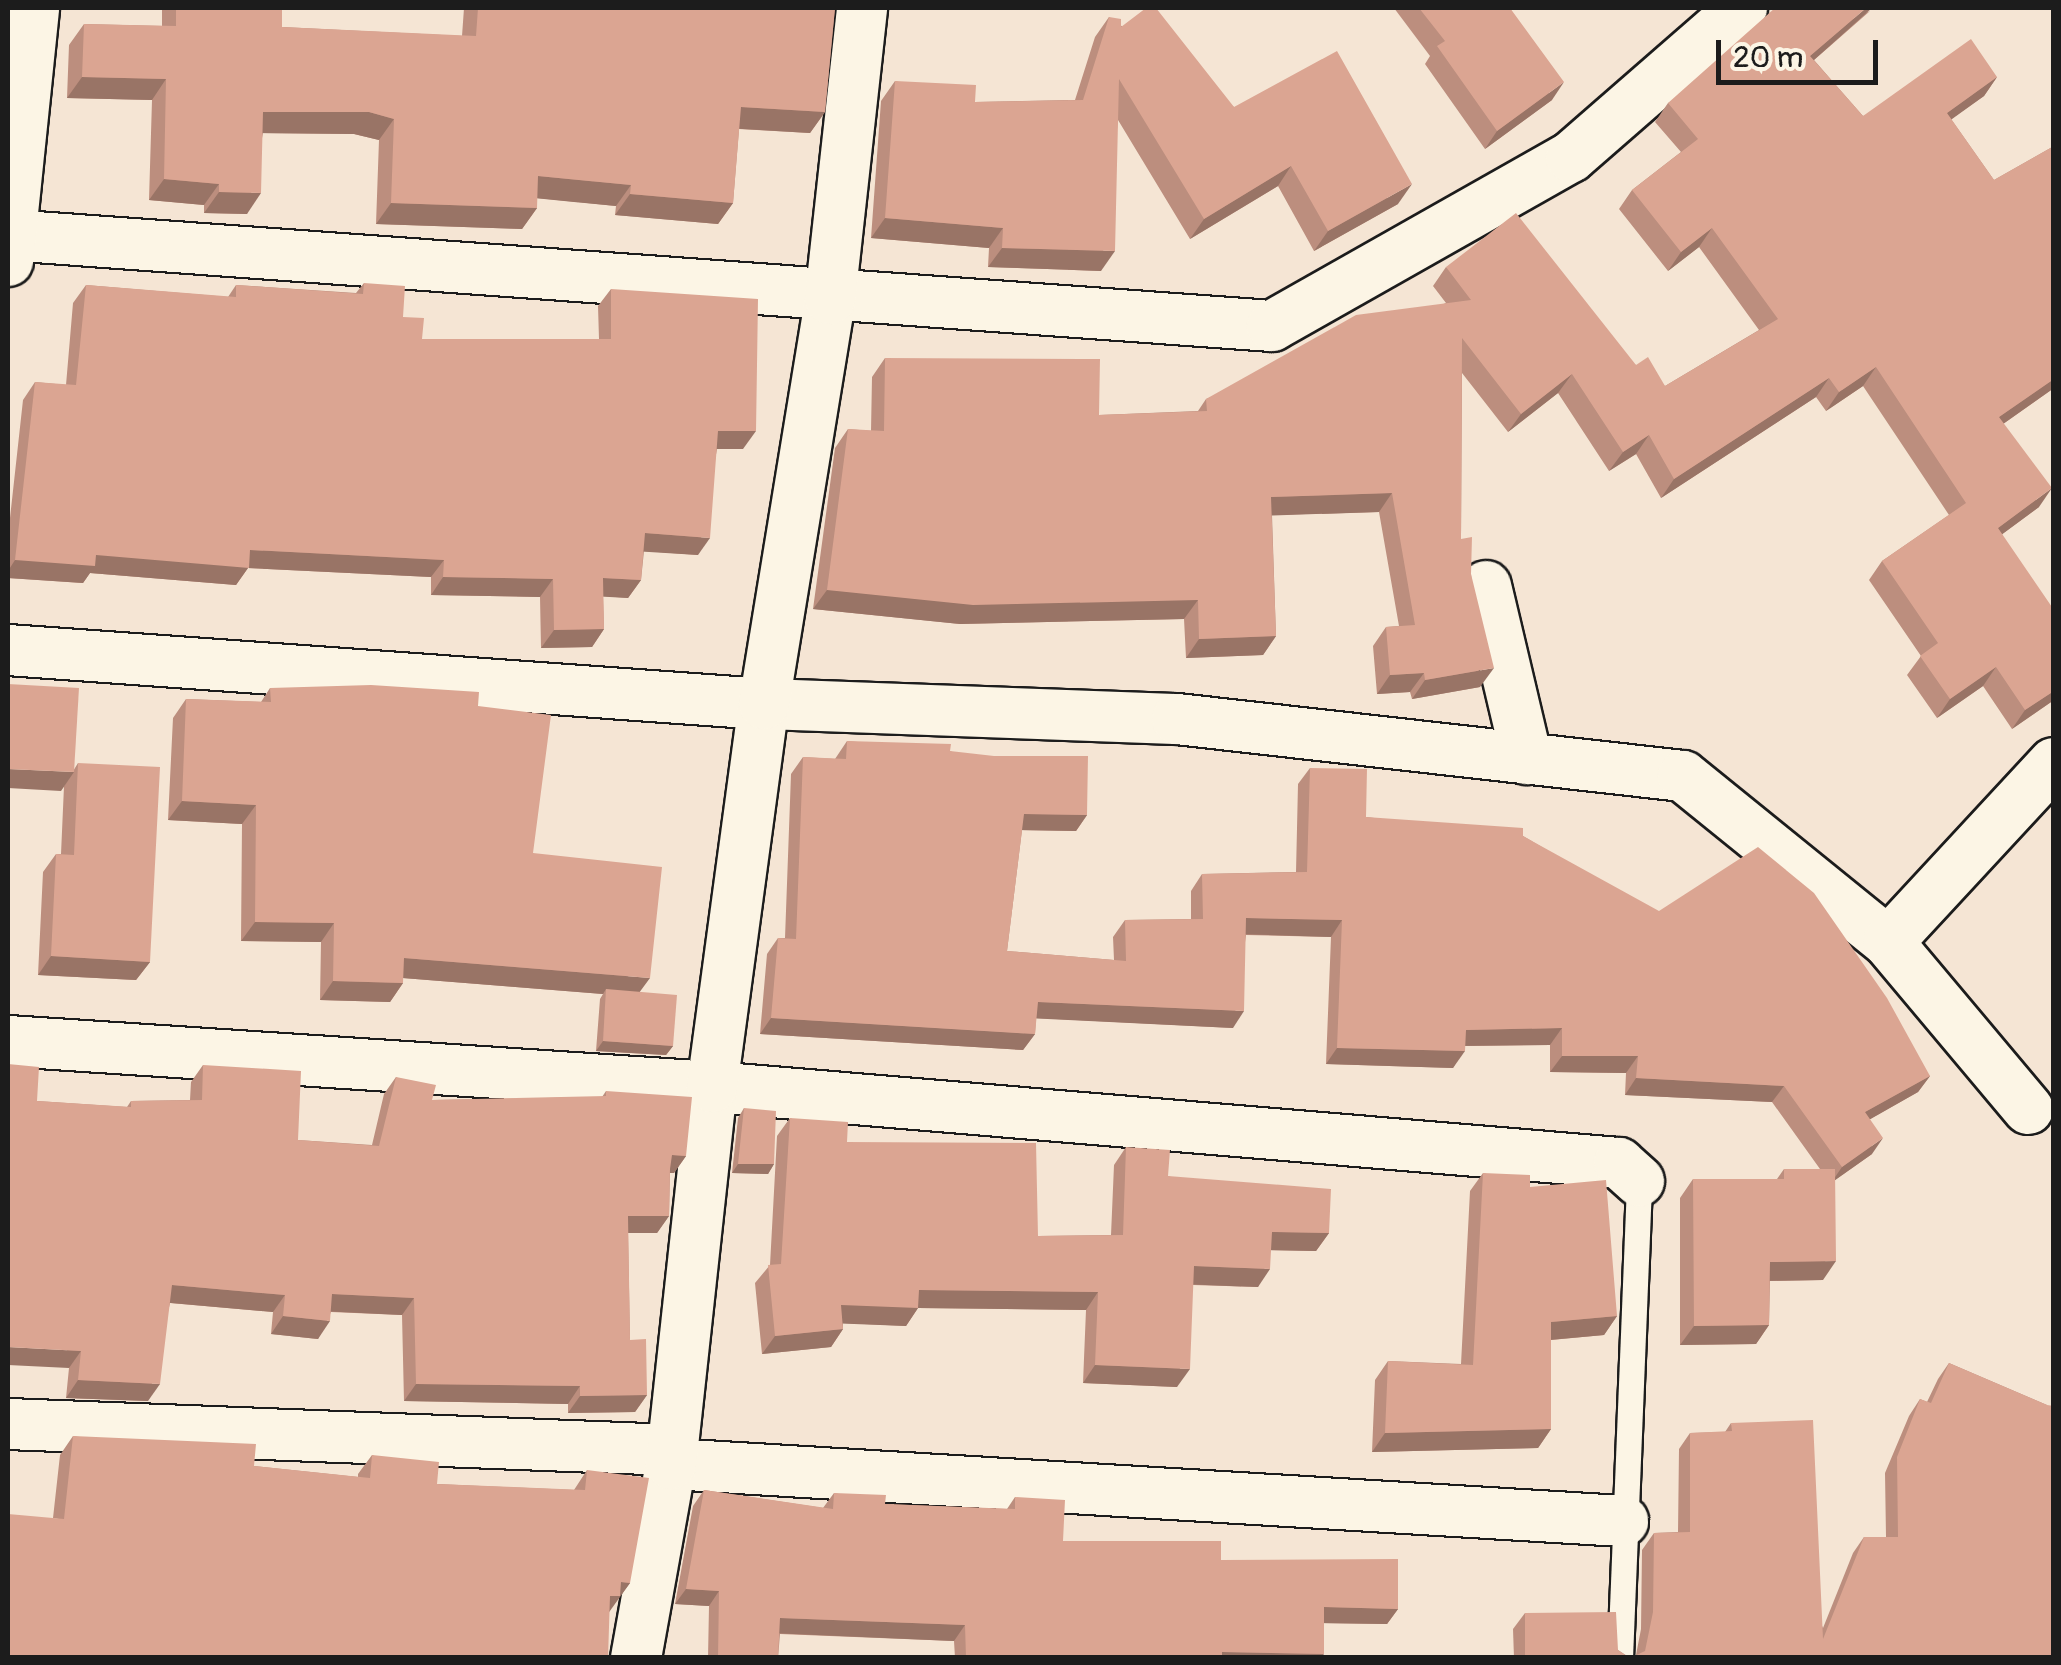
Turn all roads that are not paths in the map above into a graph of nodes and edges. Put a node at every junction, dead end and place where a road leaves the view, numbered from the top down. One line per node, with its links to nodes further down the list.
1 (34, 8): 4 (street)
2 (862, 8): 5 (street)
3 (1742, 8): 5 (street)
4 (9, 243): 5 (street)
5 (830, 299): 8 (street)
6 (1486, 586): 9 (street)
7 (8, 650): 8 (street)
8 (764, 704): 9 (street); 13 (street)
9 (1528, 759): 11 (street)
10 (2054, 763): 11 (street)
11 (1888, 942): 14 (street)
12 (8, 1041): 13 (street)
13 (712, 1087): 15 (street); 17 (street)
14 (2028, 1110)
15 (1639, 1181): 18 (lane)
16 (8, 1424): 17 (street)
17 (672, 1457): 18 (street); 19 (street)
18 (1623, 1521): 20 (lane)
19 (636, 1658)
20 (1620, 1658)

